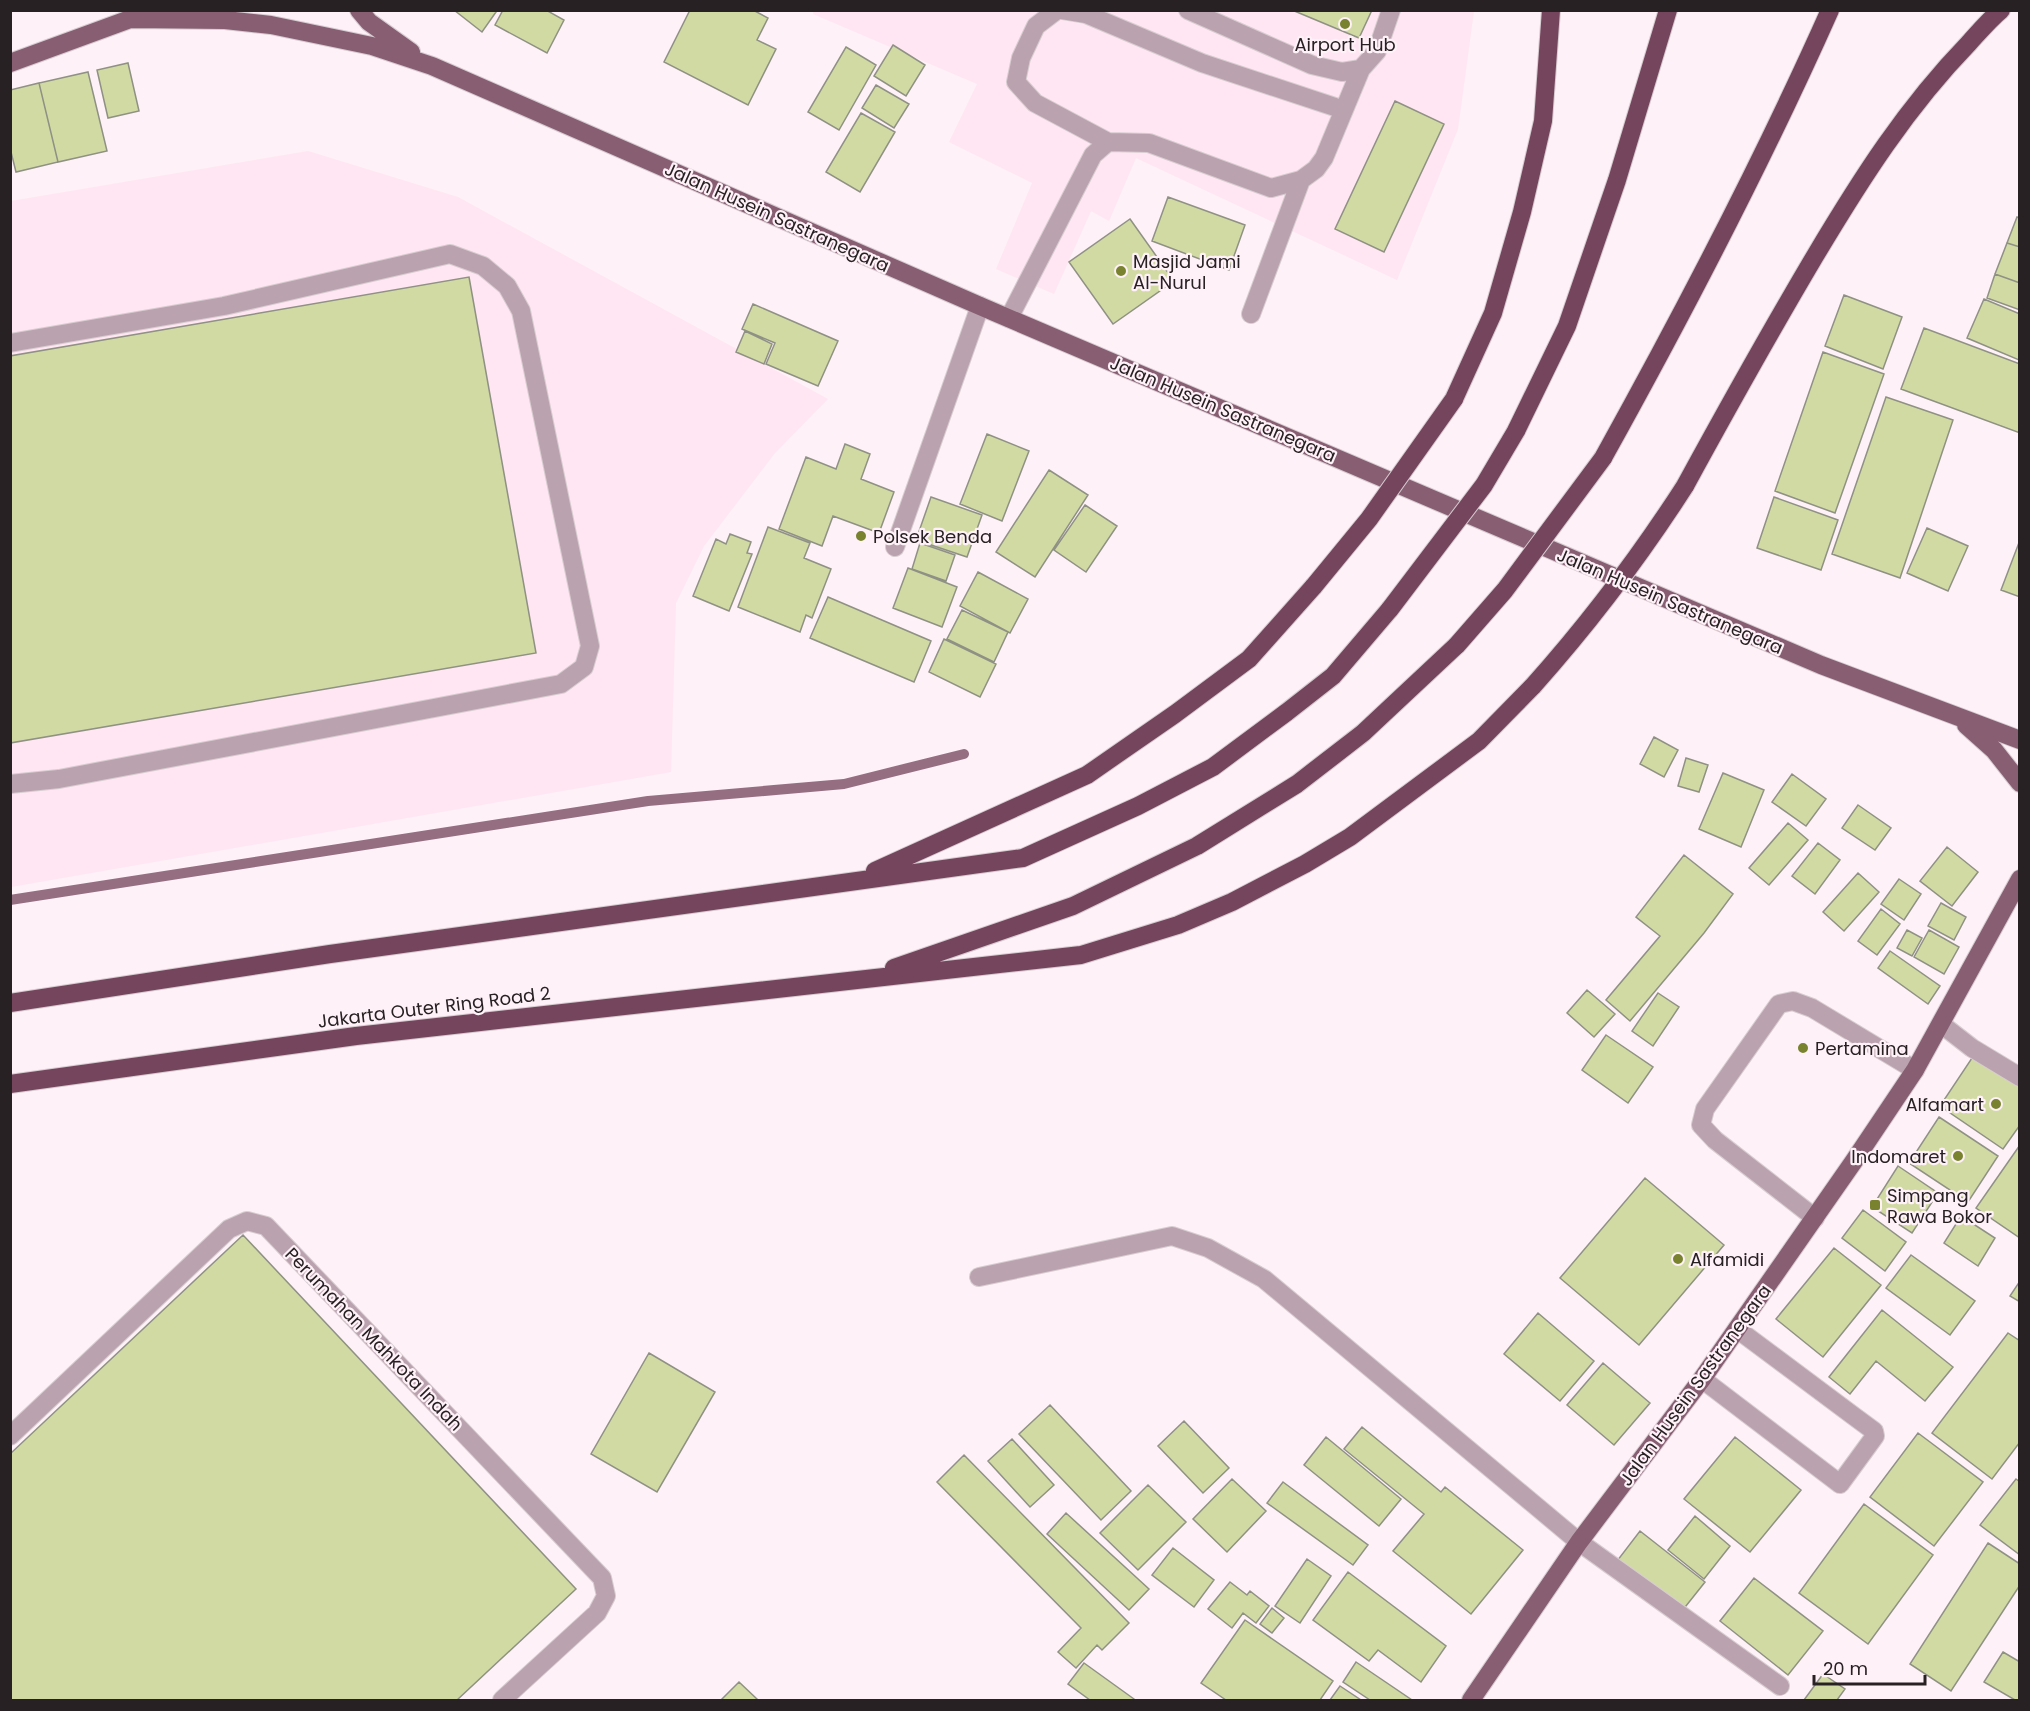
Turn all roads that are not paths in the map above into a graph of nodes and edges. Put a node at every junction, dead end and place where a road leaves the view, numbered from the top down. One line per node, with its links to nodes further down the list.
1 (152, 10): 11 (main road, Jalan Husein Sastranegara)
2 (359, 10): 13 (main road, Jalan Husein Sastranegara)
3 (1057, 10): 16 (street)
4 (1062, 10): 15 (street)
5 (1188, 10): 14 (street)
6 (1391, 10): 14 (street)
7 (1551, 10): 27 (highway, bridge)
8 (1668, 10): 27 (highway, bridge)
9 (1830, 10): 29 (highway, bridge)
10 (2001, 10): 29 (highway, bridge)
11 (131, 19): 12 (main road, Jalan Husein Sastranegara); 13 (main road, Jalan Husein Sastranegara)
12 (10, 63)
13 (432, 66): 18 (main road, Jalan Husein Sastranegara)
14 (1361, 69): 15 (street)
15 (1344, 110): 17 (street)
16 (1108, 142): 17 (street); 20 (street)
17 (1301, 180): 19 (street)
18 (980, 306): 20 (main road, Jalan Husein Sastranegara); 22 (street)
19 (1251, 314)
20 (1009, 318): 23 (main road, Jalan Husein Sastranegara)
21 (10, 343): 26 (street)
22 (895, 547)
23 (1953, 714): 24 (main road, Jalan Husein Sastranegara); 25 (main road)
24 (2019, 740)
25 (2019, 783)
26 (10, 784)
27 (857, 880): 30 (highway)
28 (2019, 881): 31 (main road, Jalan Husein Sastranegara)
29 (864, 979): 34 (highway, Jakarta Outer Ring Road 2)
30 (10, 1003)
31 (1941, 1024): 32 (main road, Jalan Husein Sastranegara); 33 (street)
32 (1915, 1070): 35 (main road, Jalan Husein Sastranegara); 35 (street)
33 (2019, 1077)
34 (10, 1084)
35 (1815, 1218): 37 (main road, Jalan Husein Sastranegara)
36 (979, 1277): 40 (street)
37 (1737, 1329): 38 (main road, Jalan Husein Sastranegara); 38 (street)
38 (1702, 1379): 40 (main road, Jalan Husein Sastranegara)
39 (10, 1436): 42 (street, Perumahan Mahkota Indah)
40 (1579, 1542): 41 (street); 43 (main road, Jalan Husein Sastranegara)
41 (1780, 1686)
42 (502, 1701)
43 (1471, 1701)

